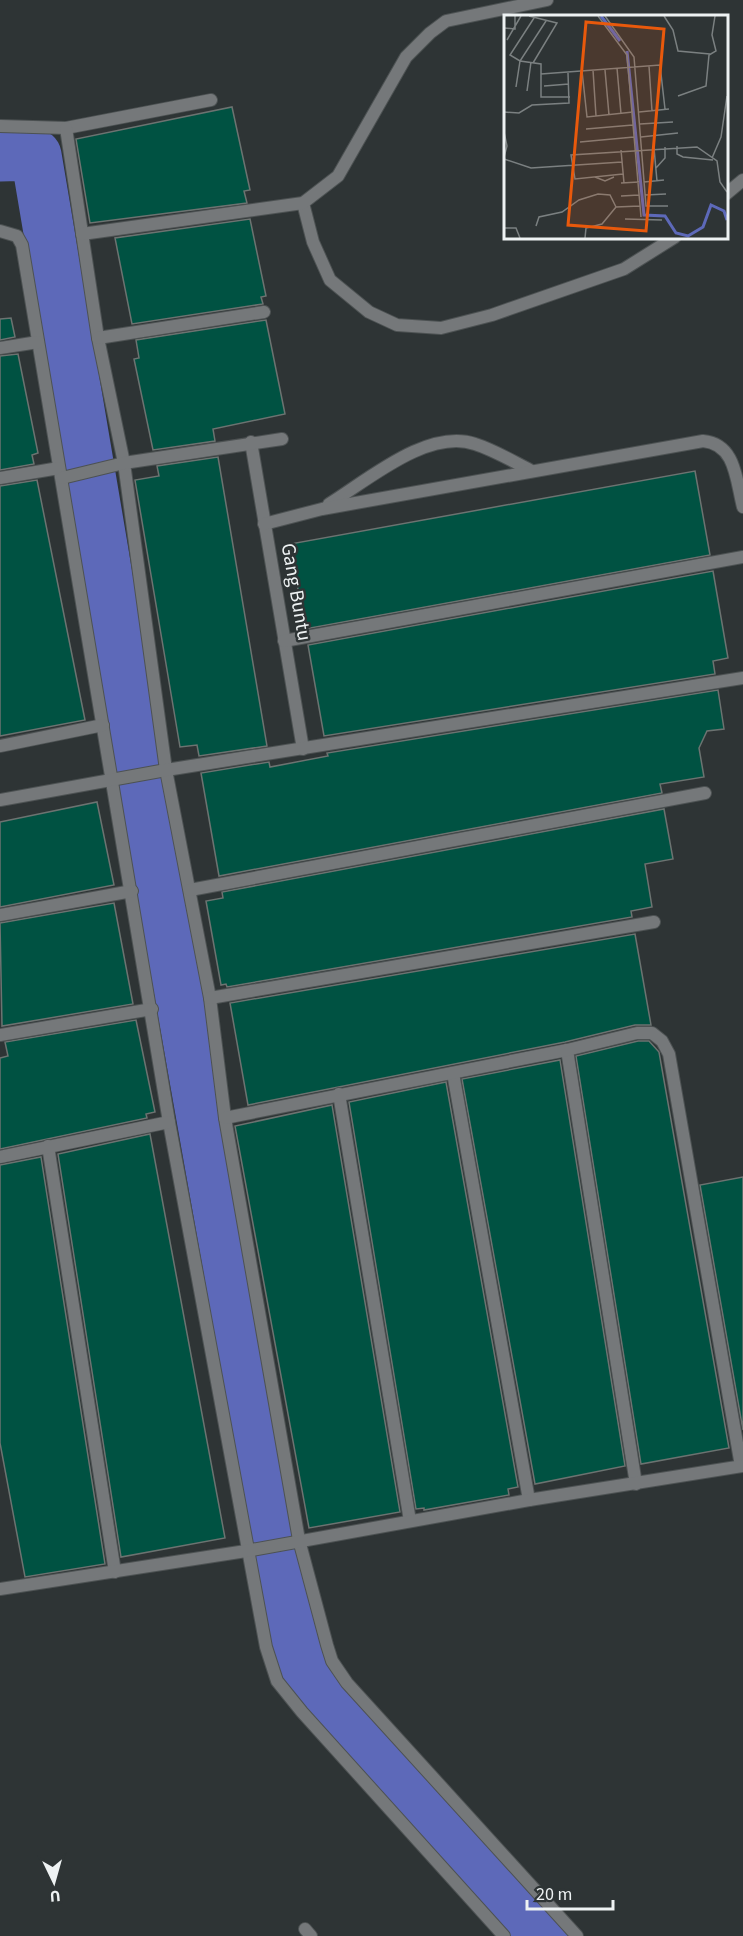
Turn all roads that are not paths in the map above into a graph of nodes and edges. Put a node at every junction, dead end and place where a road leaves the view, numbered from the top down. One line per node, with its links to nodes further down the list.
1 (547, 0): 7 (street)
2 (211, 100): 4 (street)
3 (0, 126): 4 (street)
4 (66, 128): 9 (street)
5 (743, 180): 6 (street)
6 (728, 192)
7 (303, 203): 9 (street); 10 (street)
8 (0, 231): 13 (street)
9 (82, 234): 12 (street)
10 (673, 238)
11 (264, 312): 12 (street)
12 (98, 338): 17 (street)
13 (38, 342): 14 (street); 19 (street)
14 (0, 348)
15 (282, 439): 16 (street)
16 (251, 442): 17 (street); 23 (street, Gang Buntu)
17 (124, 463): 19 (street); 30 (street)
18 (530, 470): 21 (street); 22 (street); 22 (street)
19 (62, 474): 20 (street); 27 (street)
20 (0, 478)
21 (743, 507)
22 (322, 509): 23 (street)
23 (264, 524): 25 (street, Gang Buntu)
24 (743, 557): 25 (street)
25 (284, 641): 29 (street, Gang Buntu)
26 (743, 678): 29 (street)
27 (103, 725): 28 (street); 31 (street)
28 (0, 746)
29 (303, 749): 30 (street)
30 (166, 770): 31 (street); 34 (street)
31 (113, 781): 33 (street); 35 (street)
32 (705, 793): 34 (street)
33 (0, 800)
34 (190, 890): 38 (street)
35 (132, 891): 36 (street); 39 (street)
36 (0, 915)
37 (654, 922): 38 (street)
38 (210, 998): 44 (street)
39 (152, 1009): 40 (street); 45 (street)
40 (0, 1035)
41 (567, 1050): 42 (street); 48 (street); 49 (street)
42 (453, 1073): 43 (street); 50 (street)
43 (339, 1094): 44 (street); 51 (street)
44 (225, 1118): 52 (street)
45 (169, 1122): 46 (street); 53 (street)
46 (48, 1146): 47 (street); 54 (street)
47 (0, 1157)
48 (742, 1466): 49 (street)
49 (636, 1484): 50 (street)
50 (529, 1500): 51 (street)
51 (410, 1521): 52 (street)
52 (299, 1540): 53 (street); 57 (street)
53 (246, 1551): 54 (street); 56 (street)
54 (116, 1572): 55 (street)
55 (0, 1589)
56 (504, 1936)
57 (577, 1936)

